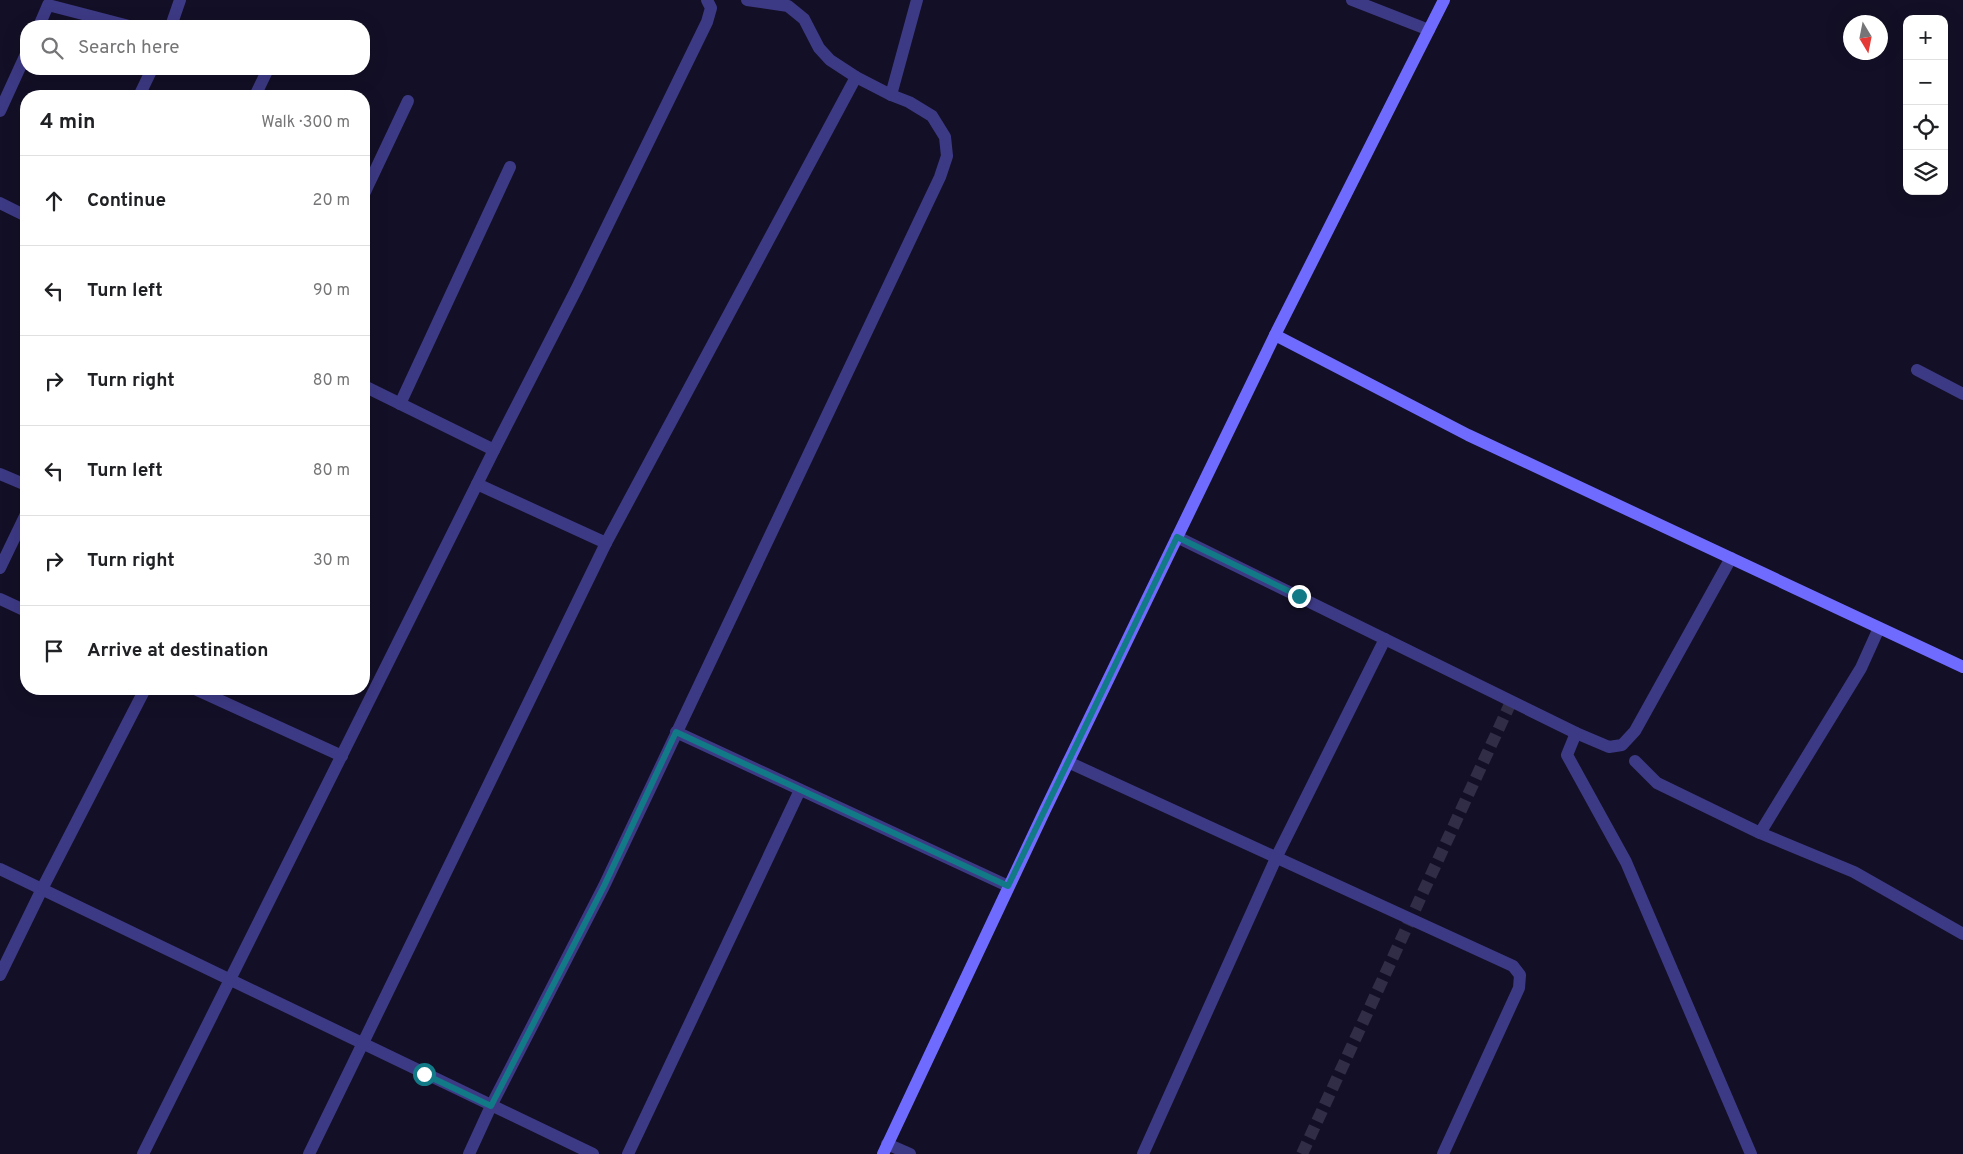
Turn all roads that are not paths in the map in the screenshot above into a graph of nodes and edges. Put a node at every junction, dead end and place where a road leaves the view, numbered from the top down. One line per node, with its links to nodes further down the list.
1 (180, 0): 10 (street)
2 (708, 0): 30 (street)
3 (748, 0): 15 (street)
4 (917, 0): 18 (street)
5 (1352, 0): 11 (street)
6 (1444, 0): 11 (street)
7 (49, 2): 8 (street); 9 (street)
8 (42, 20)
9 (109, 20)
10 (173, 20)
11 (1429, 30): 25 (street)
12 (20, 67): 20 (street)
13 (149, 75): 16 (street)
14 (265, 75): 17 (street)
15 (856, 77): 18 (street); 36 (street)
16 (142, 90)
17 (258, 90)
18 (891, 95): 46 (street)
19 (408, 100): 22 (street)
20 (0, 111)
21 (510, 167): 29 (street)
22 (370, 181)
23 (0, 203): 24 (street)
24 (20, 213)
25 (1275, 335): 35 (street); 37 (street)
26 (1917, 370): 28 (street)
27 (370, 389): 29 (street)
28 (1963, 394)
29 (400, 404): 30 (street)
30 (494, 450): 33 (street)
31 (0, 474): 32 (street)
32 (20, 482)
33 (477, 484): 36 (street); 48 (street)
34 (20, 526): 38 (street)
35 (1177, 537): 42 (street); 50 (street)
36 (606, 543): 60 (street)
37 (1731, 558): 41 (street); 47 (street)
38 (0, 568)
39 (0, 599): 40 (street)
40 (20, 608)
41 (1879, 628): 43 (street); 52 (street)
42 (1386, 639): 47 (street); 53 (street)
43 (1963, 667)
44 (142, 695): 56 (street)
45 (208, 695): 48 (street)
46 (676, 732): 51 (street); 61 (street)
47 (1576, 733): 71 (street)
48 (342, 756): 59 (street)
49 (1635, 761): 52 (street)
50 (1068, 762): 53 (street); 55 (street)
51 (800, 790): 55 (street); 67 (street)
52 (1760, 833): 57 (street)
53 (1277, 856): 69 (street); 70 (street)
54 (0, 869): 56 (street)
55 (1008, 886): 62 (street)
56 (42, 889): 58 (street); 59 (street)
57 (1963, 934)
58 (0, 975)
59 (231, 981): 60 (street); 63 (street)
60 (362, 1044): 61 (street); 64 (street)
61 (491, 1106): 65 (street); 66 (street)
62 (885, 1149): 68 (street)
63 (143, 1154)
64 (310, 1154)
65 (470, 1154)
66 (593, 1154)
67 (628, 1154)
68 (910, 1154)
69 (1142, 1154)
70 (1443, 1154)
71 (1751, 1154)

